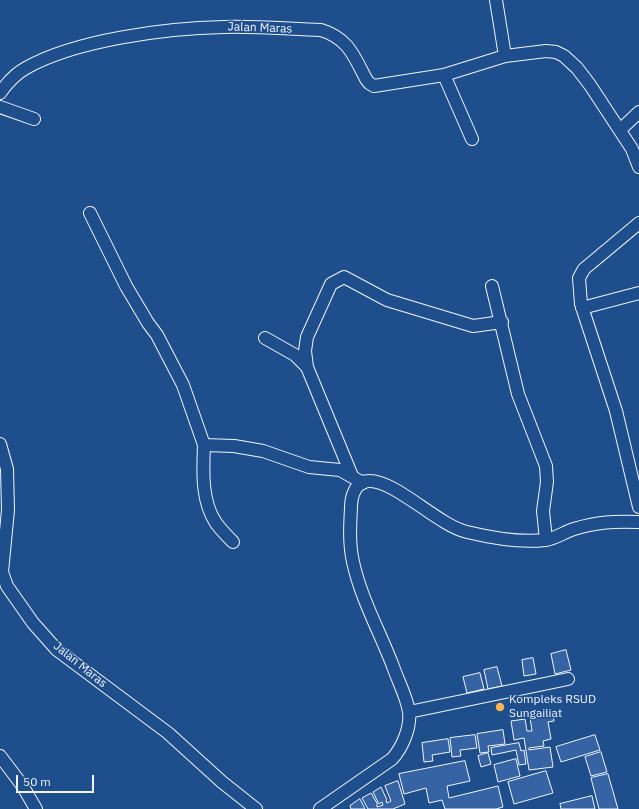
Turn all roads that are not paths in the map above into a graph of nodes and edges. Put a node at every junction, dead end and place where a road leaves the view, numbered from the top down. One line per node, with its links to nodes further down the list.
1 (496, 0): 2 (street)
2 (505, 56): 3 (street, Jalan Maras); 8 (street, Jalan Maras)
3 (444, 75): 4 (street, Jalan Maras); 9 (street)
4 (0, 93)
5 (0, 107): 7 (street)
6 (639, 112): 8 (street)
7 (34, 119)
8 (620, 130): 10 (street, Jalan Maras)
9 (472, 139)
10 (639, 167)
11 (90, 213): 20 (street)
12 (639, 223): 15 (street)
13 (492, 286): 16 (street)
14 (639, 293): 15 (street)
15 (582, 308): 23 (street)
16 (502, 322): 18 (street); 25 (street)
17 (265, 338): 18 (street)
18 (307, 367): 21 (street)
19 (0, 444): 31 (street, Jalan Maras)
20 (204, 445): 21 (street); 26 (street)
21 (352, 476): 22 (street)
22 (363, 483): 25 (street); 28 (street)
23 (639, 507)
24 (639, 522): 25 (street)
25 (546, 540)
26 (233, 542)
27 (568, 679): 28 (street)
28 (409, 712): 32 (street)
29 (0, 756): 30 (street)
30 (36, 809)
31 (256, 809)
32 (320, 809)

